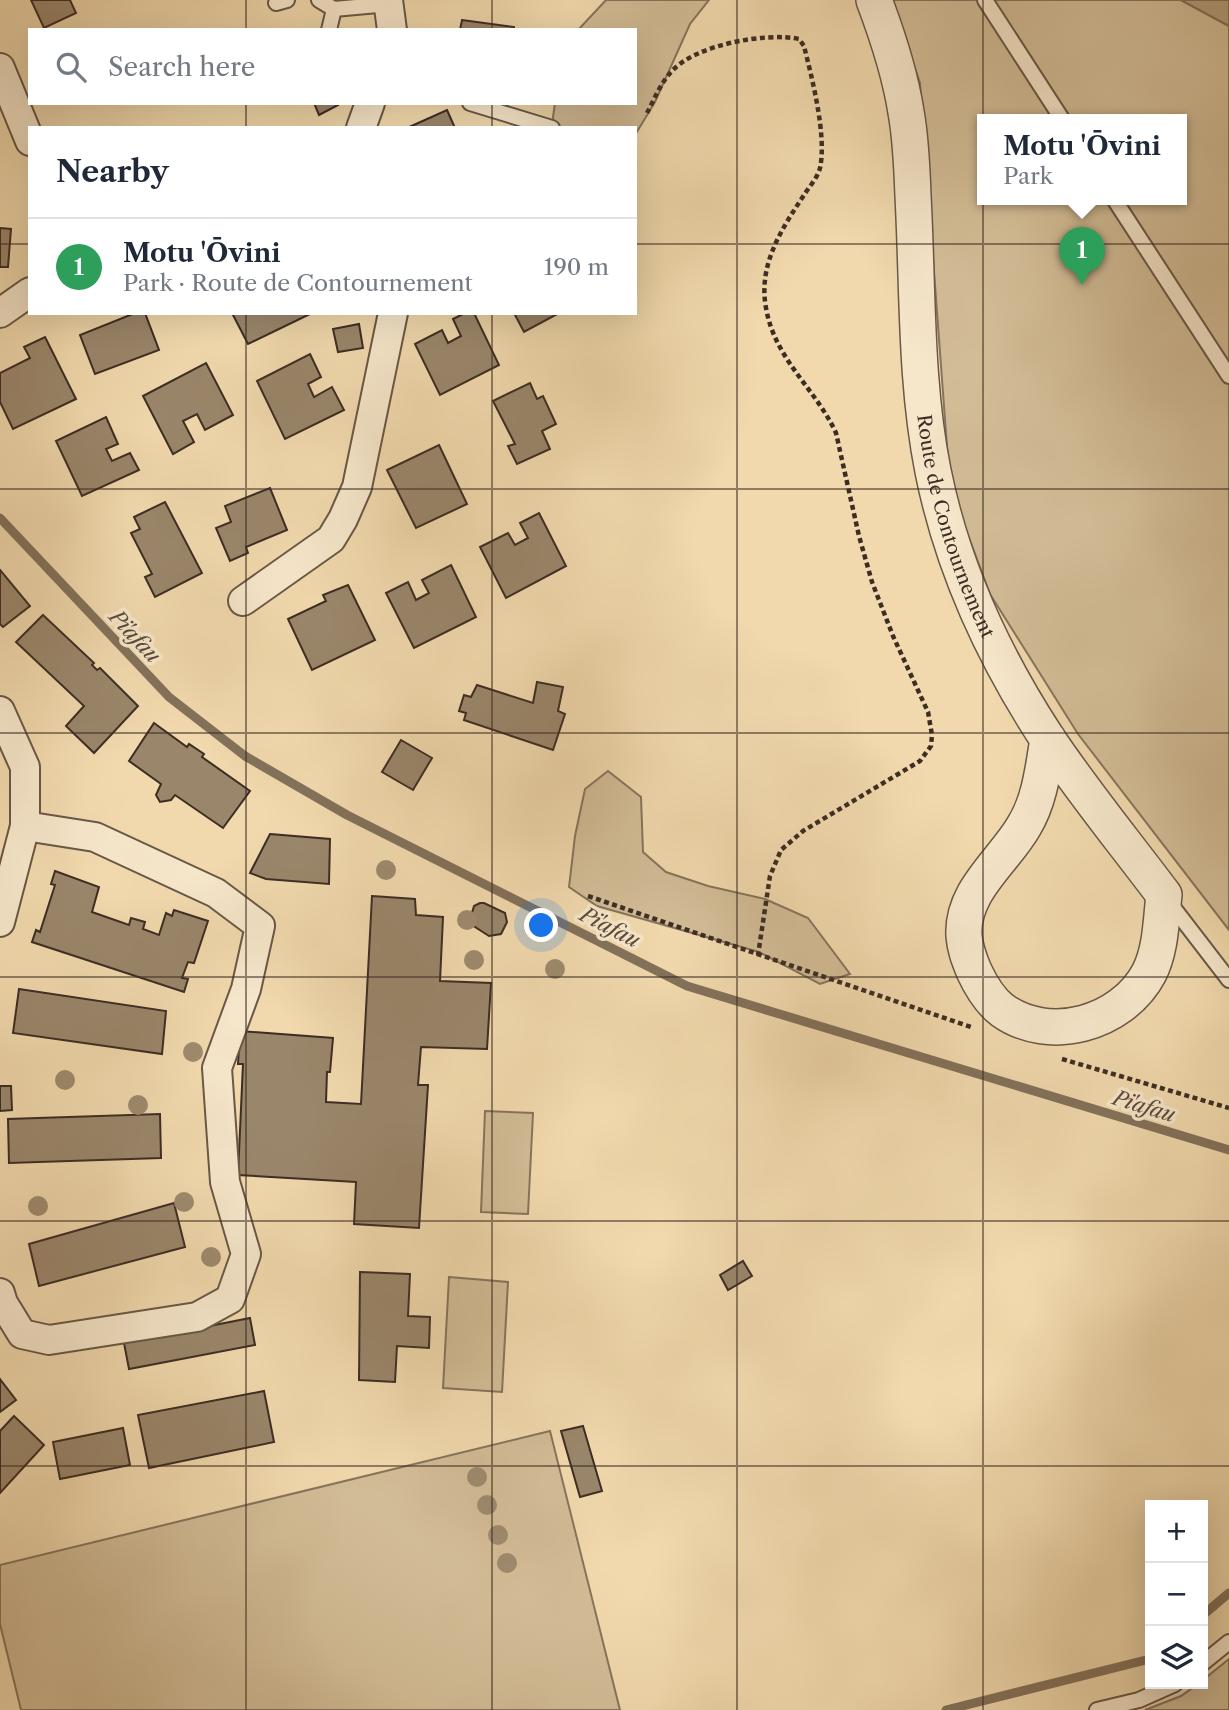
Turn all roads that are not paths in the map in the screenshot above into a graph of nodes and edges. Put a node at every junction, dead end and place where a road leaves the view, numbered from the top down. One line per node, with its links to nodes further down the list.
1 (319, 0): 4 (lane)
2 (874, 0): 21 (street, Route de Contournement)
3 (985, 0): 10 (lane)
4 (334, 9): 5 (lane); 6 (lane)
5 (389, 11)
6 (330, 28)
7 (0, 68): 13 (street)
8 (369, 105): 11 (street)
9 (477, 105): 12 (lane)
10 (1059, 114)
11 (362, 126)
12 (545, 126)
13 (28, 136)
14 (1118, 205): 18 (lane)
15 (28, 293): 16 (street)
16 (0, 313)
17 (393, 315): 19 (street)
18 (1229, 376)
19 (243, 601)
20 (0, 711): 22 (street)
21 (1048, 739): 24 (street, Route de Contournement); 24 (street)
22 (25, 826): 23 (street); 27 (street)
23 (4, 888): 25 (street)
24 (1164, 895): 26 (lane, Route de Contournement)
25 (0, 922)
26 (1229, 980)
27 (0, 1293)
28 (1229, 1642): 29 (lane)
29 (1208, 1659)
30 (1164, 1689): 31 (lane)
31 (1097, 1710)

